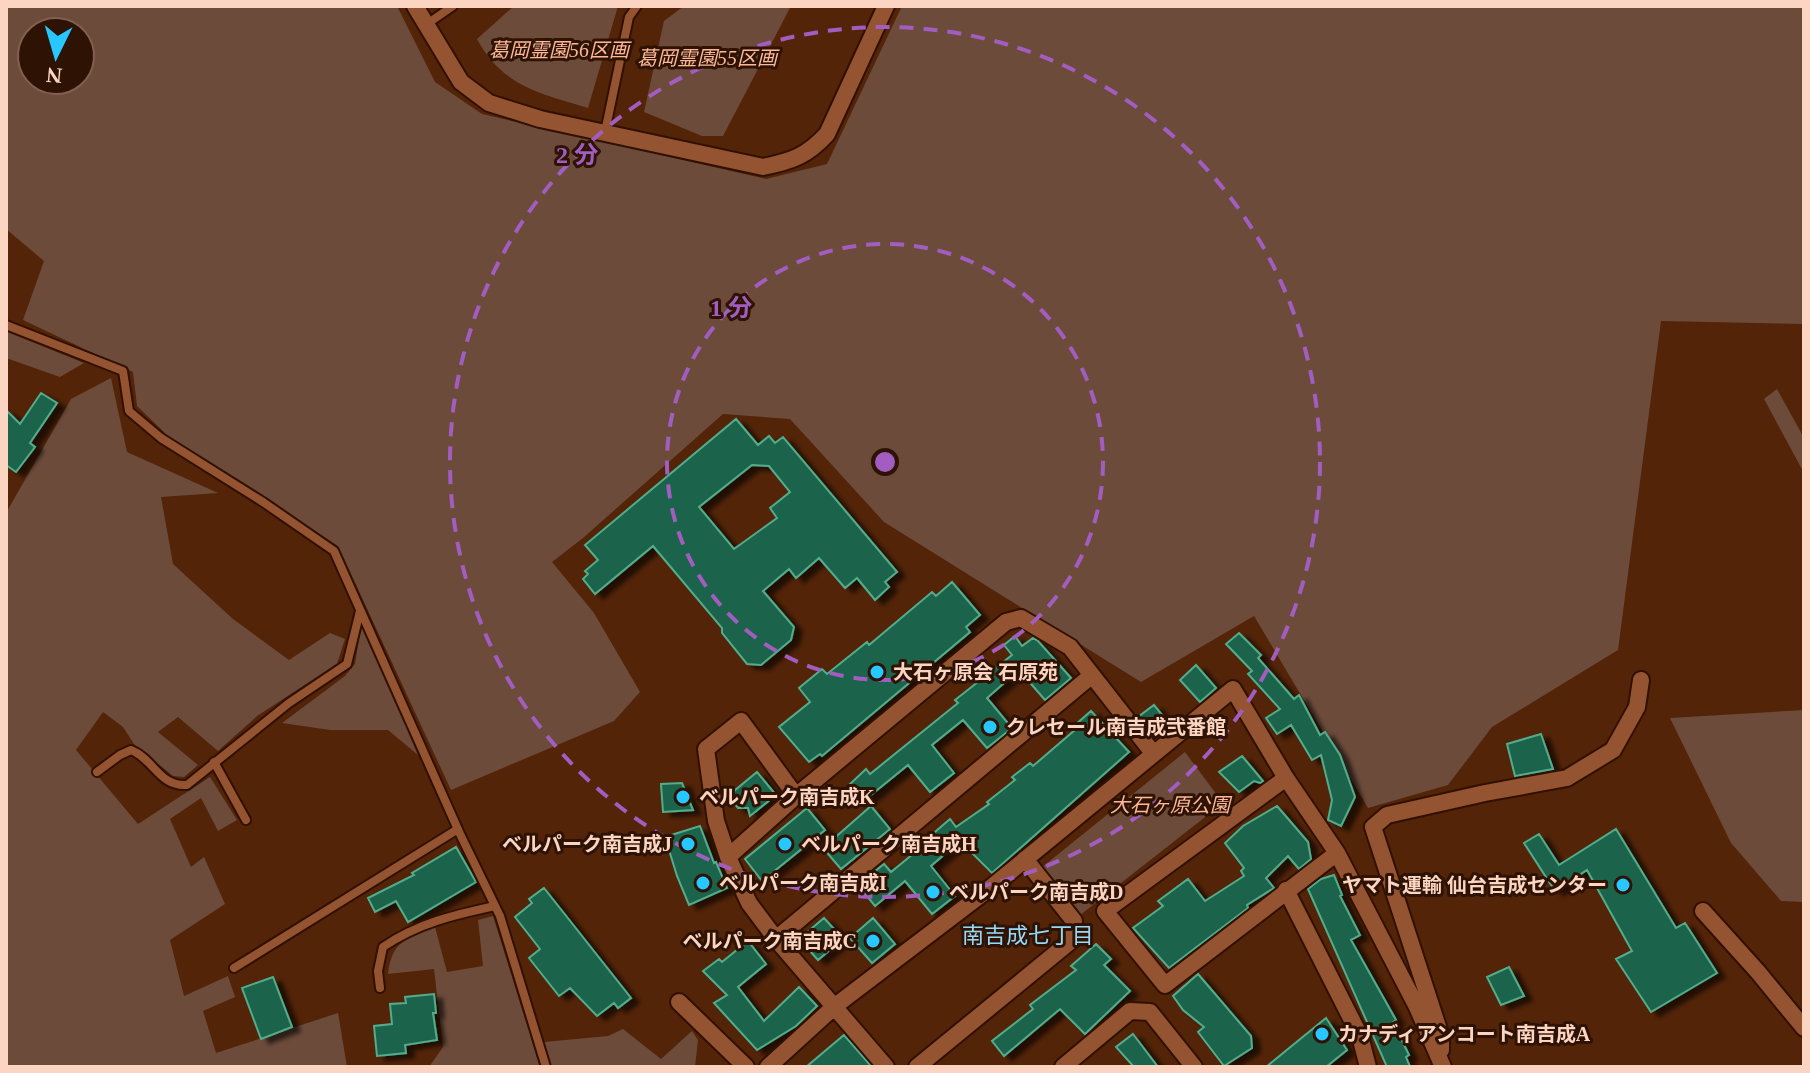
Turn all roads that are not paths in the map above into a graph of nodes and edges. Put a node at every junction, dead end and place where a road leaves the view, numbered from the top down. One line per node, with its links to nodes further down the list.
1 (415, 6): 5 (street)
2 (453, 6): 5 (lane)
3 (637, 6): 6 (lane)
4 (886, 6): 6 (street)
5 (424, 26): 6 (street)
6 (605, 132)
7 (6, 325): 8 (lane)
8 (360, 610): 12 (lane); 17 (lane)
9 (1091, 676): 11 (street); 15 (street); 24 (street)
10 (1641, 680): 30 (street)
11 (1153, 753): 14 (street); 20 (street)
12 (214, 762): 13 (lane); 16 (lane)
13 (97, 772)
14 (1286, 778): 18 (street); 21 (street)
15 (796, 796): 19 (street); 19 (street)
16 (246, 820)
17 (458, 829): 22 (lane); 25 (lane)
18 (1337, 853): 21 (street); 30 (street)
19 (728, 857): 24 (street)
20 (1025, 859): 28 (street); 35 (street)
21 (1286, 890): 38 (street)
22 (495, 906): 26 (lane); 31 (lane)
23 (1703, 911): 29 (street)
24 (776, 939): 28 (street)
25 (234, 968)
26 (380, 988)
27 (679, 1002): 32 (street)
28 (835, 1006): 33 (street); 34 (street)
29 (1804, 1028)
30 (1442, 1065)
31 (546, 1067)
32 (746, 1067)
33 (768, 1067)
34 (886, 1067)
35 (917, 1067)
36 (1063, 1067): 37 (street)
37 (1194, 1067)
38 (1368, 1067)

